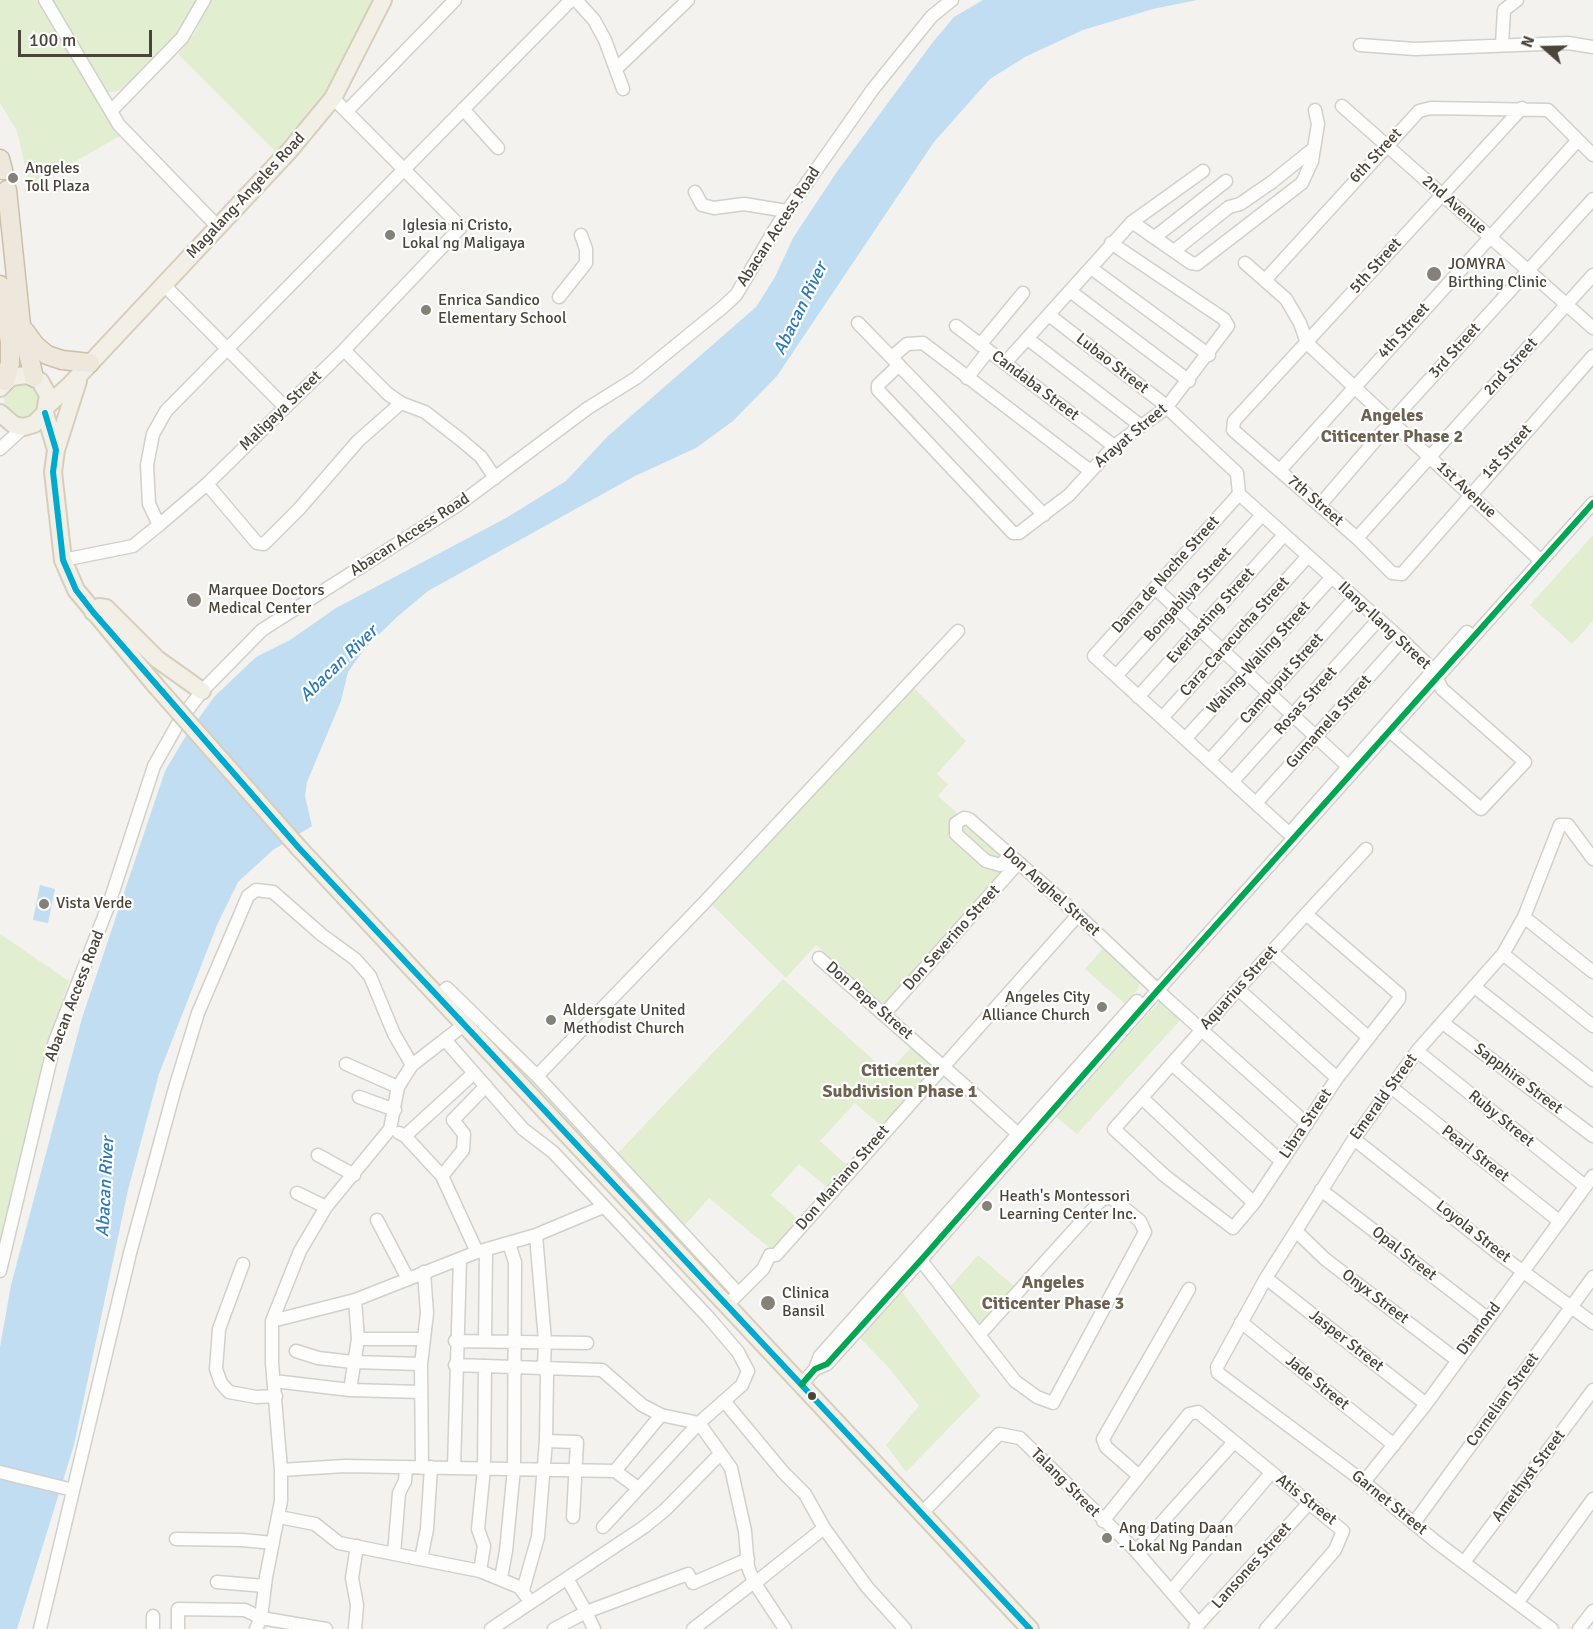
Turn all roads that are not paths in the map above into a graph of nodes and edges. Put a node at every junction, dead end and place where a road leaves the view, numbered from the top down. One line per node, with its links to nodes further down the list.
1 (45, 0): 20 (street)
2 (204, 0): 20 (street)
3 (382, 0): 15 (main road, Magalang-Angeles Road)
4 (455, 0): 21 (street)
5 (571, 0): 18 (street)
6 (576, 0): 13 (street)
7 (688, 0): 13 (street)
8 (952, 0): 34 (street, Abacan Access Road)
9 (1517, 0): 10 (street)
10 (1502, 44): 11 (street); 12 (street)
11 (1360, 45)
12 (1593, 47)
13 (617, 68): 14 (street)
14 (623, 89)
15 (333, 98): 21 (street); 36 (main road, Magalang-Angeles Road)
16 (1342, 106): 23 (street, 2nd Avenue)
17 (1522, 108): 22 (street, 6th Street); 23 (street, 6th Street); 32 (street, 5th Street)
18 (463, 109): 24 (street); 27 (street)
19 (1315, 110): 25 (street)
20 (111, 111): 36 (street)
21 (347, 111): 27 (street)
22 (1578, 140): 26 (street, 6th Street); 38 (street, 4th Street)
23 (1385, 146): 32 (street, 2nd Avenue); 46 (street, 6th Street)
24 (498, 148)
25 (1313, 149): 41 (street); 41 (street)
26 (1593, 155)
27 (405, 169): 62 (street); 63 (street, Maligaya Street)
28 (1203, 171): 35 (street)
29 (1226, 181): 39 (street)
30 (7, 190): 56 (highway)
31 (695, 192): 34 (street)
32 (1442, 193): 38 (street, 2nd Avenue); 60 (street, 5th Street)
33 (1593, 199): 44 (street, 3rd Street)
34 (787, 212): 89 (street, Abacan Access Road)
35 (1132, 222): 39 (street); 40 (street)
36 (219, 228): 47 (main road, Magalang-Angeles Road)
37 (581, 235): 51 (street)
38 (1490, 236): 44 (street, 2nd Avenue); 73 (street, 4th Street)
39 (1155, 237): 41 (street)
40 (1111, 243): 43 (street); 64 (street, Arayat Street)
41 (1174, 251)
42 (1245, 263): 46 (street, 1st Avenue)
43 (1091, 268): 48 (street); 64 (street)
44 (1528, 270): 52 (street, 2nd Avenue); 79 (street, 3rd Street)
45 (1593, 275): 52 (street, 2nd Street)
46 (1266, 279): 60 (street, 1st Avenue)
47 (164, 285): 62 (street); 68 (main road, Magalang-Angeles Road)
48 (1070, 291): 53 (street); 71 (street)
49 (2, 293): 55 (highway); 72 (highway)
50 (1023, 293): 61 (street)
51 (559, 297)
52 (1567, 305): 58 (street, 2nd Avenue); 85 (street, 2nd Street)
53 (1048, 315): 59 (street); 76 (street, Lubao Street)
54 (858, 322): 66 (street)
55 (0, 323)
56 (21, 325): 68 (highway); 70 (highway)
57 (956, 326): 61 (street, Candaba Street)
58 (1593, 328)
59 (1028, 339): 67 (street); 81 (street)
60 (1307, 343): 73 (street, 1st Avenue); 82 (street, 5th Street)
61 (984, 348): 67 (street, Candaba Street); 69 (street)
62 (228, 349): 75 (street); 98 (street)
63 (344, 350): 74 (street); 75 (street, Maligaya Street)
64 (1209, 355): 71 (street, Arayat Street)
65 (1593, 356): 91 (street, 1st Street)
66 (895, 361): 69 (street); 96 (street); 96 (street, Arayat Street)
67 (1005, 363): 83 (street, Candaba Street)
68 (86, 368): 70 (main road); 77 (main road, Magalang-Angeles Road); 86 (main road)
69 (967, 378): 87 (street)
70 (37, 379): 72 (main road); 77 (main road)
71 (1188, 381): 76 (street, Arayat Street)
72 (2, 385)
73 (1354, 388): 79 (street, 1st Avenue); 88 (street, 4th Street)
74 (402, 403): 89 (street); 90 (street)
75 (285, 407): 90 (street, Maligaya Street)
76 (1166, 408): 81 (street, Arayat Street); 92 (street, Lubao Street)
77 (47, 409): 80 (main road, Magalang-Angeles Road); 86 (main road)
78 (1, 420): 80 (main road)
79 (1391, 422): 85 (street, 1st Avenue); 95 (street, 3rd Street)
80 (26, 426): 84 (street); 86 (main road)
81 (1141, 426): 83 (street, Arayat Street)
82 (1233, 426): 88 (street, 7th Street)
83 (1114, 446): 87 (street, Arayat Street)
84 (0, 449)
85 (1430, 457): 91 (street, 1st Avenue); 100 (street, 2nd Street)
86 (55, 458): 102 (main road)
87 (1089, 470): 96 (street, Arayat Street)
88 (1280, 470): 95 (street, 7th Street)
89 (495, 478): 118 (street, Abacan Access Road)
90 (207, 484): 98 (street, Maligaya Street)
91 (1470, 493): 103 (street, 1st Avenue); 104 (street, 1st Street)
92 (1239, 494): 97 (street, Ilang-Ilang Street); 106 (street, Dama de Noche Street)
93 (1593, 494): 103 (street)
94 (1593, 503): 103 (street)
95 (1320, 505): 100 (street, 7th Street)
96 (1044, 515)
97 (1262, 515): 99 (street, Ilang-Ilang Street); 108 (street, Bongabilya Street)
98 (159, 525): 102 (street, Maligaya Street)
99 (1284, 535): 101 (street, Ilang-Ilang Street); 111 (street, Everlasting Street)
100 (1357, 538): 104 (street, 7th Street)
101 (1308, 556): 105 (street, Ilang-Ilang Street); 114 (street, Cara-Caracucha Street)
102 (70, 558): 109 (main road)
103 (1538, 558): 116 (street)
104 (1398, 574)
105 (1332, 577): 107 (street, Ilang-Ilang Street); 115 (street, Waling-Waling Street)
106 (1155, 588): 108 (street); 117 (street, Dama de Noche Street)
107 (1355, 598): 110 (street, Ilang-Ilang Street); 119 (street, Campuput Street)
108 (1176, 608): 111 (street); 117 (street, Bongabilya Street)
109 (93, 612): 118 (main road); 144 (main road, bridge)
110 (1379, 619): 113 (street, Ilang-Ilang Street); 121 (street, Rosas Street)
111 (1200, 629): 114 (street); 120 (street, Everlasting Street)
112 (958, 631): 158 (street)
113 (1402, 640): 116 (street, Ilang-Ilang Street); 124 (street, Gumamela Street)
114 (1224, 650): 115 (street); 122 (street, Cara-Caracucha Street)
115 (1247, 671): 119 (street); 125 (street, Waling-Waling Street)
116 (1435, 674): 123 (street); 123 (street, Ilang-Ilang Street)
117 (1116, 676): 120 (street)
118 (202, 691): 197 (street, Abacan Access Road)
119 (1270, 692): 121 (street); 126 (street, Campuput Street)
120 (1138, 697): 122 (street)
121 (1294, 714): 124 (street); 128 (street, Rosas Street)
122 (1162, 718): 125 (street)
123 (1387, 729): 127 (street)
124 (1317, 735): 127 (street); 129 (street, Gumamela Street)
125 (1185, 740): 126 (street)
126 (1209, 761): 128 (street)
127 (1351, 769): 130 (street)
128 (1232, 782): 129 (street)
129 (1256, 803): 130 (street)
130 (1292, 836): 141 (street)
131 (1366, 849): 134 (street, Aquarius Street)
132 (1014, 859): 132 (street, Don Anghel Street); 135 (street, Don Anghel Street); 145 (street, Don Severino Street)
133 (1593, 859): 136 (street, Emerald Street)
134 (1306, 914): 137 (street, Aquarius Street); 150 (street, Libra Street)
135 (1078, 915): 141 (street, Don Anghel Street); 156 (street, Don Mariano Street)
136 (1524, 917): 138 (street, Emerald Street); 140 (street)
137 (1272, 952): 143 (street, Aquarius Street); 150 (street)
138 (1503, 954): 142 (street, Emerald Street); 148 (street)
139 (819, 958): 145 (street, Don Pepe Street)
140 (1593, 972)
141 (1155, 987): 149 (street, Don Anghel Street); 171 (street); 193 (street)
142 (1476, 988): 146 (street, Emerald Street); 160 (street)
143 (1238, 989): 149 (street, Aquarius Street); 159 (street)
144 (438, 996): 147 (main road); 158 (street)
145 (885, 1013): 156 (street, Don Pepe Street)
146 (1443, 1023): 152 (street, Emerald Street); 173 (street, Sapphire Street)
147 (465, 1024): 151 (street); 180 (main road)
148 (1593, 1026)
149 (1202, 1030): 154 (street, Aquarius Street); 169 (street, Don Anghel Street)
150 (1368, 1037): 159 (street, Libra Street)
151 (446, 1041): 155 (street); 157 (street)
152 (1417, 1051): 163 (street, Emerald Street); 179 (street, Ruby Street)
153 (346, 1064): 162 (street)
154 (1172, 1064): 165 (street, Aquarius Street); 176 (street)
155 (412, 1065): 162 (street); 255 (street)
156 (943, 1065): 171 (street, Don Pepe Street); 203 (street, Don Mariano Street)
157 (474, 1073): 161 (street); 166 (street)
158 (537, 1076): 180 (street)
159 (1337, 1078): 169 (street, Libra Street)
160 (1593, 1080)
161 (486, 1086): 168 (street); 185 (street)
162 (398, 1087): 167 (street)
163 (1391, 1087): 174 (street, Emerald Street); 188 (street, Pearl Street)
164 (359, 1097): 167 (street)
165 (1142, 1098): 183 (street); 186 (street, Aquarius Street)
166 (439, 1106): 168 (street); 172 (street)
167 (395, 1110): 170 (street)
168 (453, 1120): 178 (street)
169 (1307, 1124): 176 (street, Libra Street)
170 (390, 1129): 172 (street); 177 (street)
171 (1018, 1134): 193 (street)
172 (405, 1136): 178 (street)
173 (1593, 1136)
174 (1354, 1139): 181 (street, Emerald Street); 196 (street, Loyola Street)
175 (318, 1155): 177 (street)
176 (1281, 1161): 183 (street, Libra Street)
177 (354, 1175): 184 (street)
178 (442, 1176): 192 (street)
179 (1589, 1181): 188 (street, Diamond)
180 (623, 1182): 203 (main road)
181 (1321, 1190): 189 (street, Emerald Street); 206 (street, Opal Street)
182 (297, 1193): 184 (street)
183 (1254, 1203): 186 (street, Libra Street)
184 (326, 1207): 207 (street)
185 (603, 1207): 190 (street); 233 (street)
186 (1210, 1214)
187 (377, 1220): 201 (street)
188 (1560, 1221): 196 (street, Diamond)
189 (1296, 1231): 200 (street, Emerald Street); 219 (street, Onyx Street)
190 (536, 1235): 191 (street); 216 (street)
191 (509, 1244): 192 (street); 215 (street)
192 (481, 1251): 194 (street); 214 (street)
193 (918, 1256): 210 (street); 228 (street)
194 (460, 1259): 198 (street); 213 (street)
195 (243, 1264): 232 (street)
196 (1523, 1270): 205 (street, Loyola Street); 206 (street, Diamond)
197 (0, 1271)
198 (424, 1272): 201 (street); 212 (street)
199 (1593, 1277): 205 (street, Cornelian Street)
200 (1266, 1278): 208 (street, Emerald Street); 234 (street, Jasper Street)
201 (408, 1279): 204 (street)
202 (1189, 1289): 252 (street)
203 (733, 1299): 228 (main road)
204 (355, 1300): 207 (street); 211 (street)
205 (1571, 1306): 209 (street, Loyola Street); 262 (street, Cornelian Street)
206 (1488, 1318): 219 (street, Diamond)
207 (272, 1321): 227 (street)
208 (1241, 1322): 226 (street, Emerald Street); 239 (street, Jade Street)
209 (1593, 1323)
210 (980, 1335): 210 (street)
211 (358, 1339): 212 (street); 220 (street)
212 (424, 1339): 221 (street)
213 (455, 1341): 214 (street); 222 (street)
214 (486, 1341): 215 (street)
215 (516, 1341): 216 (street); 224 (street)
216 (545, 1341): 217 (street); 225 (street)
217 (587, 1343)
218 (296, 1351): 220 (street)
219 (1456, 1360): 234 (street, Diamond)
220 (353, 1362): 221 (street); 229 (street)
221 (421, 1364): 231 (street)
222 (455, 1365): 223 (street); 243 (street)
223 (485, 1366): 224 (street); 244 (street)
224 (516, 1367): 225 (street); 245 (street)
225 (544, 1367): 235 (street); 237 (street)
226 (1225, 1378): 253 (street, Garnet Street)
227 (274, 1382): 229 (street); 232 (street)
228 (802, 1384): 258 (main road)
229 (350, 1390): 231 (street)
230 (1593, 1390): 272 (street, Amethyst Street)
231 (421, 1392): 242 (street)
232 (276, 1396): 246 (street)
233 (724, 1401): 236 (street); 264 (street)
234 (1426, 1404): 239 (street, Diamond)
235 (662, 1415): 236 (street); 249 (street)
236 (699, 1423): 240 (street); 254 (street)
237 (546, 1441): 247 (street); 248 (street)
238 (1234, 1443): 251 (street, Atis Street); 252 (street, Atis Street); 268 (street)
239 (1394, 1445): 253 (street, Diamond)
240 (720, 1454): 271 (street); 275 (street)
241 (406, 1467): 242 (street); 246 (street); 269 (street)
242 (426, 1468): 243 (street); 270 (street)
243 (454, 1468): 244 (street)
244 (484, 1469): 245 (street); 273 (street)
245 (514, 1469): 247 (street); 274 (street)
246 (281, 1470): 259 (street)
247 (544, 1470): 248 (street); 279 (street)
248 (575, 1471): 249 (street); 260 (street)
249 (615, 1471): 254 (street)
250 (0, 1472): 255 (street)
251 (1271, 1473): 257 (street, Atis Street); 280 (street)
252 (1139, 1476): 261 (street)
253 (1364, 1482): 262 (street, Garnet Street)
254 (638, 1488): 263 (street)
255 (70, 1489): 289 (street)
256 (1593, 1499): 281 (street)
257 (1310, 1503): 287 (street, Lansones Street); 301 (street, Atis Street)
258 (921, 1514): 261 (street, Talang Street); 300 (main road)
259 (279, 1517): 266 (street); 267 (street)
260 (573, 1517)
261 (1103, 1521): 268 (street, Talang Street)
262 (1414, 1523): 272 (street, Garnet Street)
263 (603, 1527)
264 (824, 1528): 277 (street); 299 (street)
265 (176, 1539): 266 (street)
266 (273, 1543): 278 (street)
267 (357, 1546): 269 (street); 293 (street)
268 (1136, 1551): 280 (street, Talang Street)
269 (394, 1554): 270 (street)
270 (421, 1558): 273 (street)
271 (748, 1559): 277 (street); 284 (street)
272 (1466, 1561): 281 (street, Garnet Street)
273 (480, 1571): 274 (street)
274 (501, 1578): 279 (street)
275 (568, 1580): 282 (street); 284 (street)
276 (217, 1582): 278 (street)
277 (754, 1583): 297 (street); 298 (street)
278 (265, 1586): 286 (street)
279 (523, 1590): 282 (street)
280 (1171, 1591): 287 (street, Talang Street)
281 (1516, 1603): 302 (street, Garnet Street)
282 (532, 1604): 294 (street)
283 (1593, 1611): 303 (street)
284 (586, 1612): 295 (street); 296 (street)
285 (153, 1616): 290 (street)
286 (259, 1623): 288 (street); 291 (street)
287 (1196, 1627)
288 (302, 1628): 292 (street)
289 (40, 1629)
290 (153, 1629)
291 (178, 1629)
292 (326, 1629)
293 (355, 1629)
294 (491, 1629)
295 (554, 1629)
296 (594, 1629)
297 (695, 1629)
298 (785, 1629)
299 (905, 1629)
300 (1030, 1629)
301 (1266, 1629)
302 (1552, 1629)
303 (1580, 1629)

